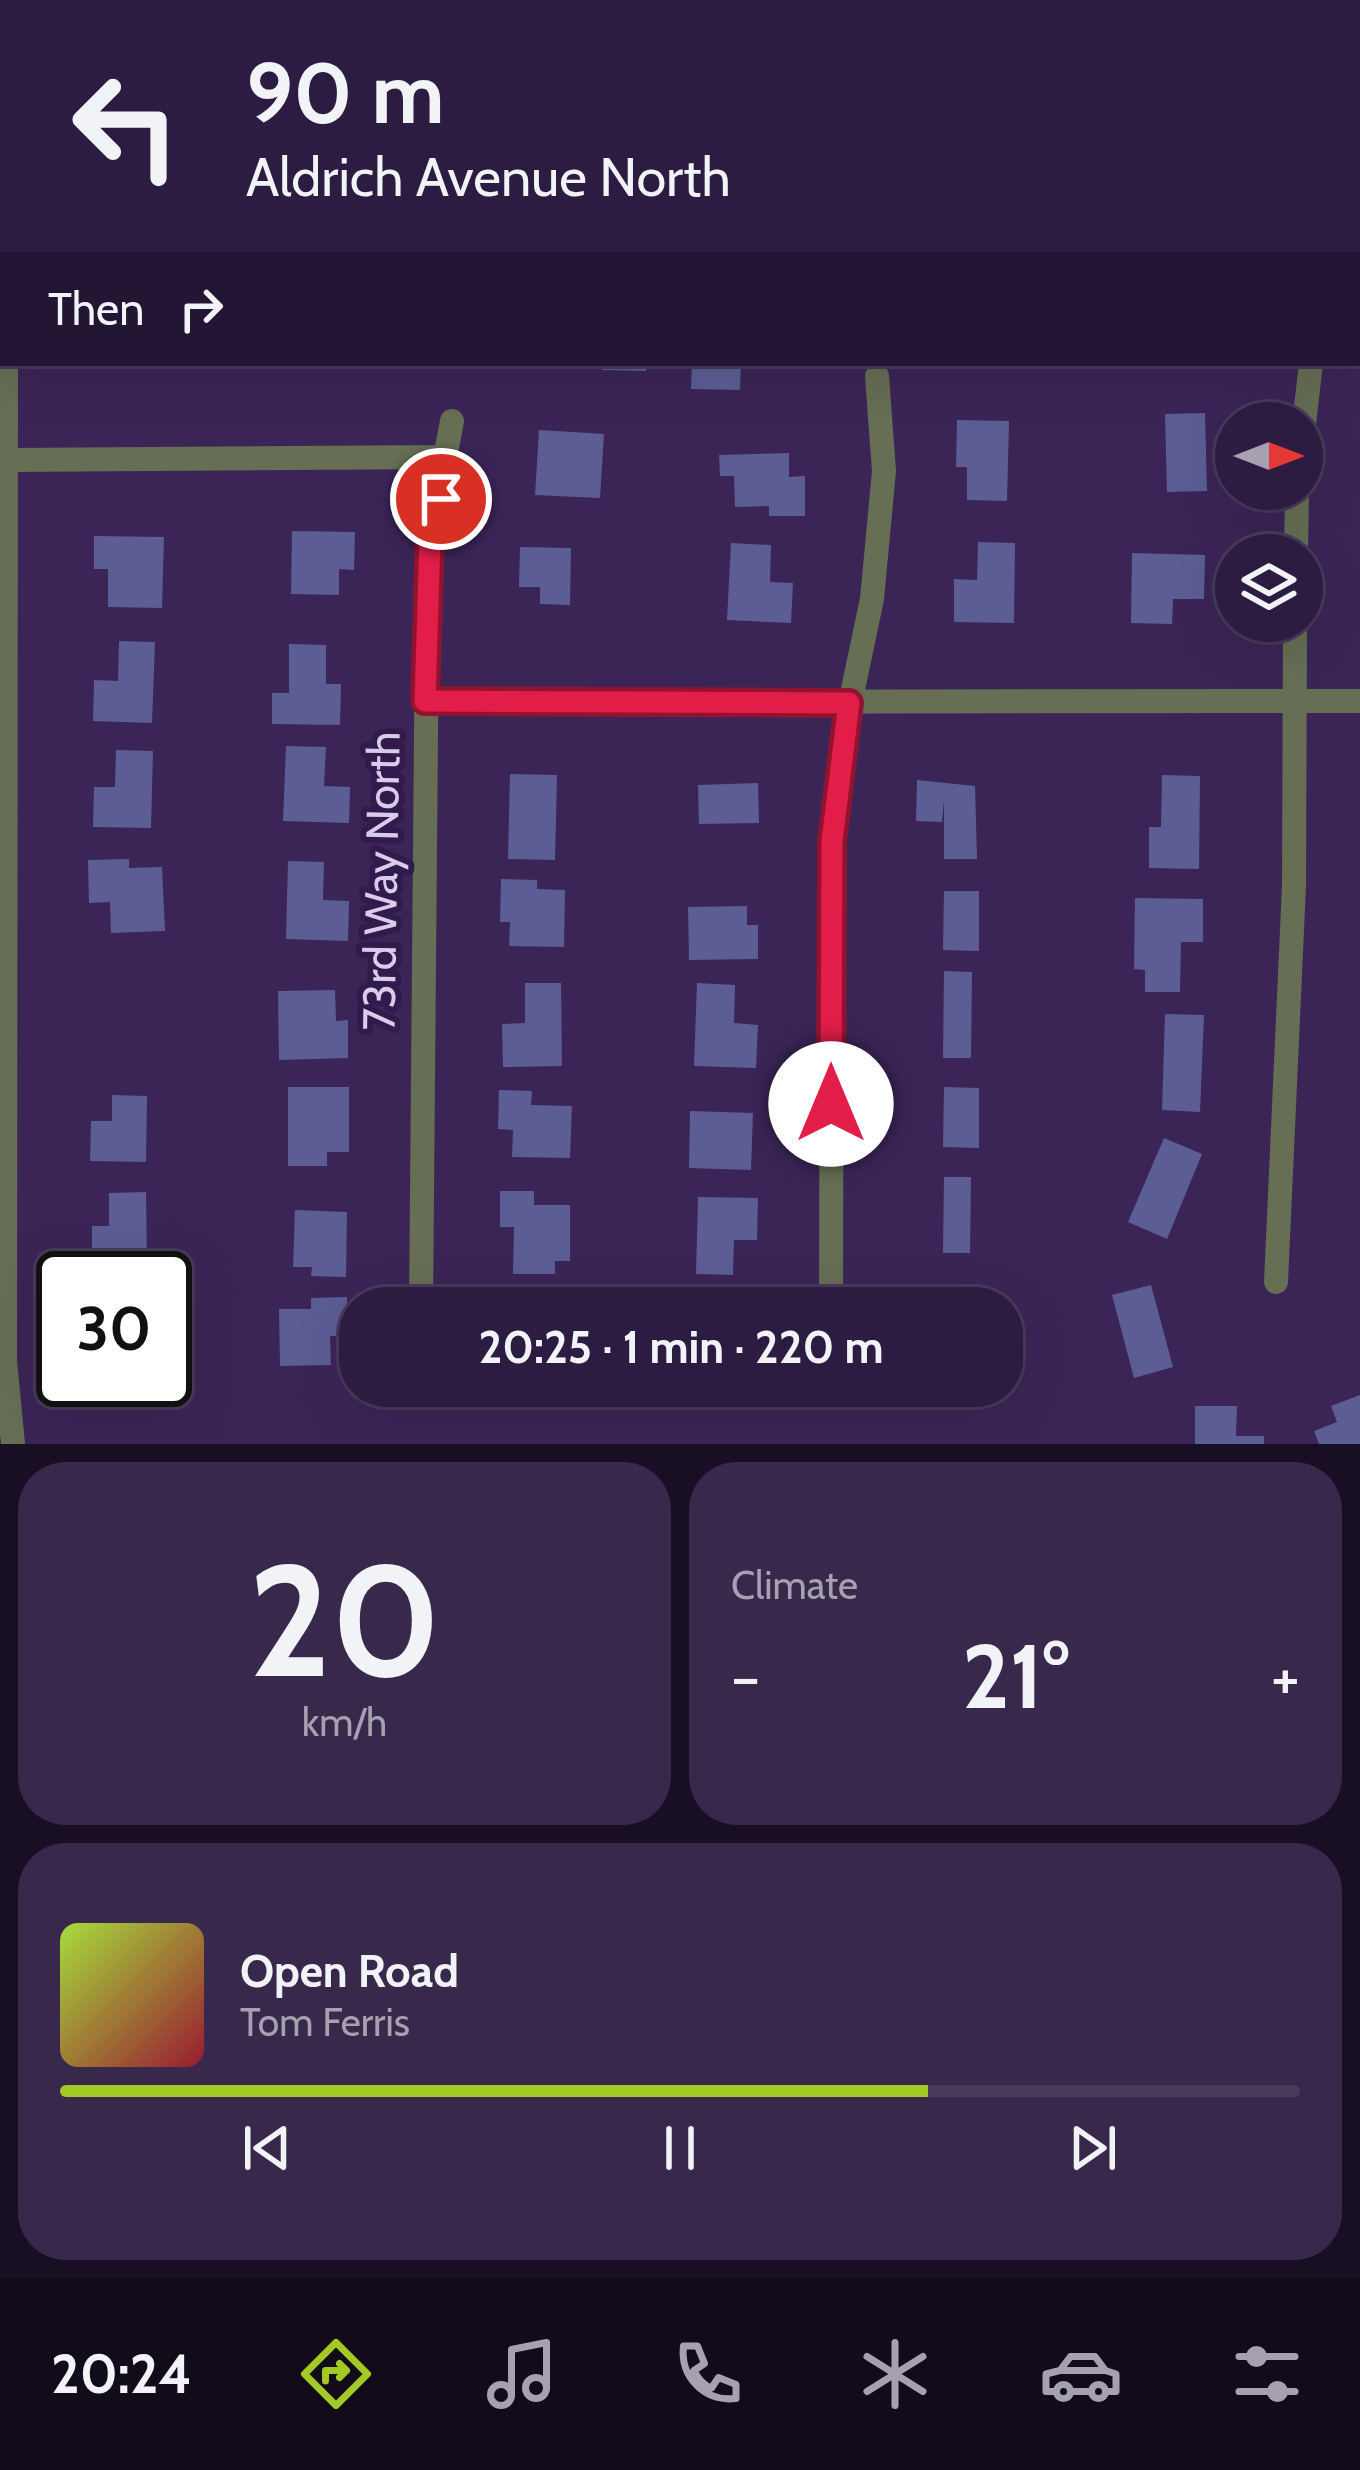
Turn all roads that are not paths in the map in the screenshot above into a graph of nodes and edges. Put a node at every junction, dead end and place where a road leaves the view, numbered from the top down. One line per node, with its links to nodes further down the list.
1 (6, 366): 7 (street)
2 (1311, 366): 4 (street)
3 (877, 376): 12 (street)
4 (1307, 402)
5 (452, 422): 6 (street, 73rd Way North)
6 (444, 457): 7 (street); 10 (street, 73rd Way North)
7 (6, 460): 13 (street)
8 (1294, 642): 9 (street)
9 (1293, 698): 11 (street); 12 (street); 14 (street)
10 (425, 701): 12 (street); 15 (street, 73rd Way North)
11 (1360, 701)
12 (849, 703): 16 (street)
13 (3, 1124): 17 (street)
14 (1276, 1282)
15 (421, 1287)
16 (831, 1287)
17 (4, 1361): 18 (street); 19 (street)
18 (0, 1388)
19 (13, 1444)

